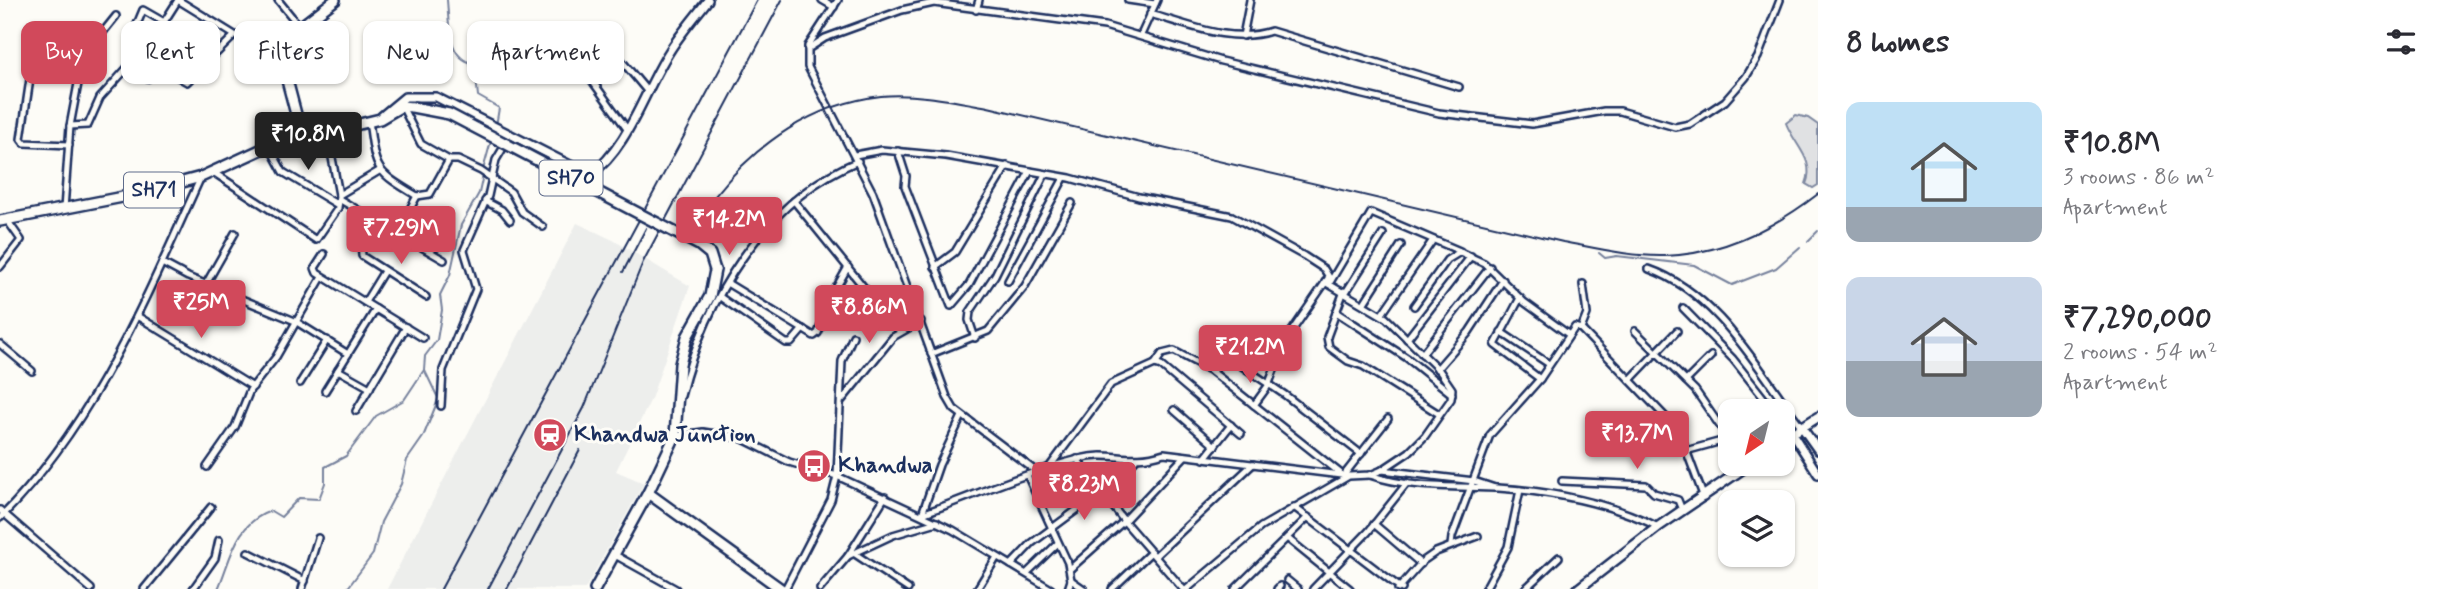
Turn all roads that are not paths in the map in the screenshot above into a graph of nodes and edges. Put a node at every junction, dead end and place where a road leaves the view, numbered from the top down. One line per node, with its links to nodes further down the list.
1 (178, 0): 18 (street); 22 (street)
2 (278, 0): 19 (street)
3 (708, 0): 32 (street)
4 (822, 0): 12 (street)
5 (838, 0): 12 (street)
6 (979, 0): 13 (street)
7 (1128, 0): 11 (street)
8 (1250, 0): 23 (street)
9 (1780, 0): 21 (street)
10 (328, 2): 20 (main road)
11 (1156, 2): 14 (street)
12 (834, 7): 24 (street)
13 (976, 10): 21 (street); 24 (street)
14 (1150, 14): 21 (street); 23 (street)
15 (116, 16): 36 (street)
16 (138, 21): 17 (street)
17 (162, 21)
18 (165, 21)
19 (295, 21)
20 (307, 21)
21 (1140, 35)
22 (234, 36): 25 (street)
23 (1243, 36): 31 (street)
24 (808, 49): 44 (street)
25 (220, 50)
26 (624, 63): 32 (street)
27 (121, 75): 36 (street)
28 (29, 84): 41 (street)
29 (288, 84): 40 (main road)
30 (594, 84): 37 (street)
31 (1460, 87)
32 (647, 91): 37 (street)
33 (407, 107): 34 (main road); 45 (street); 145 (main road, SH70, bridge)
34 (380, 119): 35 (main road); 39 (street)
35 (369, 121): 38 (main road); 48 (street)
36 (70, 127): 41 (street)
37 (627, 129): 39 (street)
38 (327, 131): 40 (main road); 56 (street)
39 (511, 135): 54 (street)
40 (302, 137): 42 (main road, SH71)
41 (69, 145): 60 (street)
42 (269, 146): 50 (main road, SH71); 56 (street)
43 (898, 151): 44 (street); 47 (street); 77 (street)
44 (855, 155): 46 (street)
45 (449, 160): 54 (street); 55 (street)
46 (858, 162): 58 (street); 101 (street)
47 (1007, 166): 49 (street); 77 (street)
48 (379, 171): 55 (street); 56 (street)
49 (1030, 171): 51 (street); 77 (street)
50 (213, 172): 52 (main road, SH71); 56 (street)
51 (1045, 174): 53 (street); 112 (street)
52 (201, 177): 60 (main road, SH71); 74 (street)
53 (1064, 178): 83 (street); 85 (street)
54 (492, 179): 57 (street); 64 (street)
55 (417, 196): 66 (street)
56 (339, 200): 61 (street)
57 (485, 201): 63 (street); 142 (street)
58 (794, 201): 76 (street); 84 (street)
59 (1072, 203): 112 (street)
60 (64, 209): 62 (main road, SH71)
61 (374, 219): 66 (street); 80 (street)
62 (4, 220): 75 (street)
63 (510, 220)
64 (543, 227)
65 (235, 233): 86 (street)
66 (397, 233): 73 (street)
67 (1383, 234): 88 (street)
68 (1433, 240): 70 (street); 85 (street); 98 (street)
69 (1401, 245): 93 (street)
70 (1460, 252): 72 (street); 94 (street)
71 (324, 254): 81 (street)
72 (1471, 256): 78 (street); 113 (street)
73 (444, 260)
74 (162, 263): 86 (street); 99 (street)
75 (0, 267)
76 (848, 267): 103 (street); 107 (street)
77 (935, 267)
78 (1490, 267): 82 (street); 119 (street)
79 (1649, 269): 139 (street)
80 (384, 271): 89 (street); 92 (street)
81 (322, 277): 92 (street); 100 (street)
82 (1503, 280): 91 (street); 125 (street)
83 (1008, 281)
84 (727, 283): 90 (street); 103 (street)
85 (1327, 283): 88 (street); 122 (street)
86 (206, 284): 100 (street)
87 (1583, 284): 104 (street)
88 (1345, 292): 93 (street); 97 (street)
89 (426, 297)
90 (720, 297): 103 (street); 145 (street)
91 (1520, 298): 108 (street); 109 (street)
92 (365, 302): 96 (street)
93 (1364, 303): 98 (street)
94 (1414, 306)
95 (1683, 307): 138 (street)
96 (376, 309): 102 (street); 117 (street)
97 (1336, 312): 137 (street); 146 (street)
98 (1382, 314): 113 (street)
99 (136, 316): 134 (street); 189 (street)
100 (295, 321): 114 (street); 134 (street)
101 (921, 321): 107 (street); 120 (street)
102 (406, 327): 111 (street); 135 (street)
103 (803, 329)
104 (1581, 329): 109 (street); 130 (street)
105 (1635, 331): 116 (street)
106 (1677, 331): 116 (street)
107 (900, 332): 140 (street)
108 (1501, 332): 124 (street); 129 (street)
109 (1568, 334): 124 (street)
110 (853, 336): 140 (street)
111 (423, 338)
112 (975, 338): 120 (street)
113 (1407, 339): 119 (street)
114 (327, 340): 117 (street); 132 (street)
115 (0, 344): 127 (street)
116 (1657, 353): 130 (street); 131 (street)
117 (348, 354): 126 (street)
118 (1224, 354): 122 (street); 128 (street); 133 (street)
119 (1422, 354): 125 (street)
120 (931, 355): 147 (street)
121 (1711, 356): 131 (street)
122 (1277, 358): 133 (street)
123 (1155, 364): 128 (street); 152 (street); 169 (street)
124 (1549, 364): 129 (street)
125 (1437, 369): 137 (street)
126 (338, 370): 135 (street); 136 (street)
127 (33, 371)
128 (1213, 372): 141 (street)
129 (1540, 379): 180 (street)
130 (1630, 380): 160 (street)
131 (1686, 381): 151 (street)
132 (300, 383)
133 (1268, 386): 141 (street); 162 (street)
134 (253, 387): 168 (street)
135 (370, 388): 143 (street)
136 (325, 391)
137 (1452, 394): 146 (street)
138 (1765, 399)
139 (1780, 399)
140 (842, 400): 173 (street)
141 (1254, 405): 174 (street)
142 (441, 406)
143 (356, 411)
144 (1174, 411): 159 (street)
145 (677, 413): 156 (main road, SH70)
146 (1439, 414): 170 (street)
147 (962, 416): 171 (street); 190 (street)
148 (1815, 417): 153 (main road)
149 (1388, 419): 162 (street)
150 (1796, 420): 153 (street)
151 (1718, 422)
152 (1231, 425): 155 (street); 159 (street)
153 (1801, 426): 154 (main road); 161 (street)
154 (1796, 430)
155 (1241, 434)
156 (675, 436): 173 (street); 183 (main road, SH70)
157 (1796, 439): 172 (street)
158 (1718, 442): 160 (street)
159 (1214, 446): 165 (street)
160 (1689, 450): 185 (street)
161 (1818, 450)
162 (1361, 454): 174 (street)
163 (1185, 456): 165 (street); 166 (street); 192 (street)
164 (1077, 459): 166 (street); 169 (street); 182 (street)
165 (1204, 459): 167 (street)
166 (1135, 460): 182 (street)
167 (1253, 464): 174 (street); 206 (street)
168 (207, 467)
169 (1046, 470): 171 (street)
170 (1382, 470): 175 (street); 180 (street)
171 (1038, 473): 177 (street)
172 (1818, 474)
173 (836, 475): 184 (street); 226 (street)
174 (1345, 475): 175 (street); 187 (street)
175 (1370, 475): 179 (street)
176 (1734, 476): 185 (main road)
177 (1028, 477): 190 (street); 196 (street)
178 (1562, 481): 188 (street)
179 (1407, 483): 180 (street); 194 (street)
180 (1473, 485): 181 (street); 202 (street)
181 (1520, 490): 195 (street); 239 (street)
182 (1101, 492): 192 (street); 196 (street)
183 (648, 493): 207 (main road, SH70); 226 (main road)
184 (885, 497): 190 (street); 208 (street)
185 (1704, 498): 188 (main road)
186 (211, 507): 221 (street)
187 (1294, 507): 191 (street); 234 (street)
188 (1682, 510): 195 (main road)
189 (1, 514): 220 (street)
190 (922, 514): 193 (street)
191 (1308, 517): 199 (street); 203 (street)
192 (1124, 521): 206 (street); 213 (street)
193 (937, 522): 205 (street); 209 (street)
194 (1374, 524): 203 (street); 211 (street)
195 (1658, 527): 241 (main road)
196 (1051, 528): 201 (street); 212 (street)
197 (1478, 536): 202 (street)
198 (318, 538): 218 (street)
199 (1287, 538): 214 (street); 235 (street)
200 (219, 540): 222 (street)
201 (1057, 544): 213 (street); 215 (street)
202 (1451, 545): 211 (street)
203 (1353, 550): 214 (street); 219 (street)
204 (248, 552): 218 (street)
205 (855, 554): 208 (street); 228 (street)
206 (1153, 554): 233 (street); 234 (street)
207 (615, 555): 224 (main road, SH70); 225 (street)
208 (848, 556): 227 (street)
209 (997, 557): 212 (street); 229 (street)
210 (1559, 557): 240 (street)
211 (1421, 564): 219 (street)
212 (1012, 565): 215 (street)
213 (1070, 569): 216 (street)
214 (1329, 571): 237 (street); 238 (street)
215 (1027, 573): 230 (street)
216 (1071, 580): 231 (street); 232 (street)
217 (1287, 580): 236 (street)
218 (305, 581): 223 (street)
219 (1400, 588)
220 (91, 589)
221 (144, 589)
222 (193, 589)
223 (302, 589)
224 (595, 589)
225 (676, 589)
226 (783, 589)
227 (820, 589)
228 (908, 589)
229 (977, 589)
230 (1051, 589)
231 (1068, 589)
232 (1084, 589)
233 (1112, 589)
234 (1185, 589)
235 (1235, 589)
236 (1298, 589)
237 (1313, 589)
238 (1350, 589)
239 (1485, 589)
240 (1525, 589)
241 (1578, 589)

